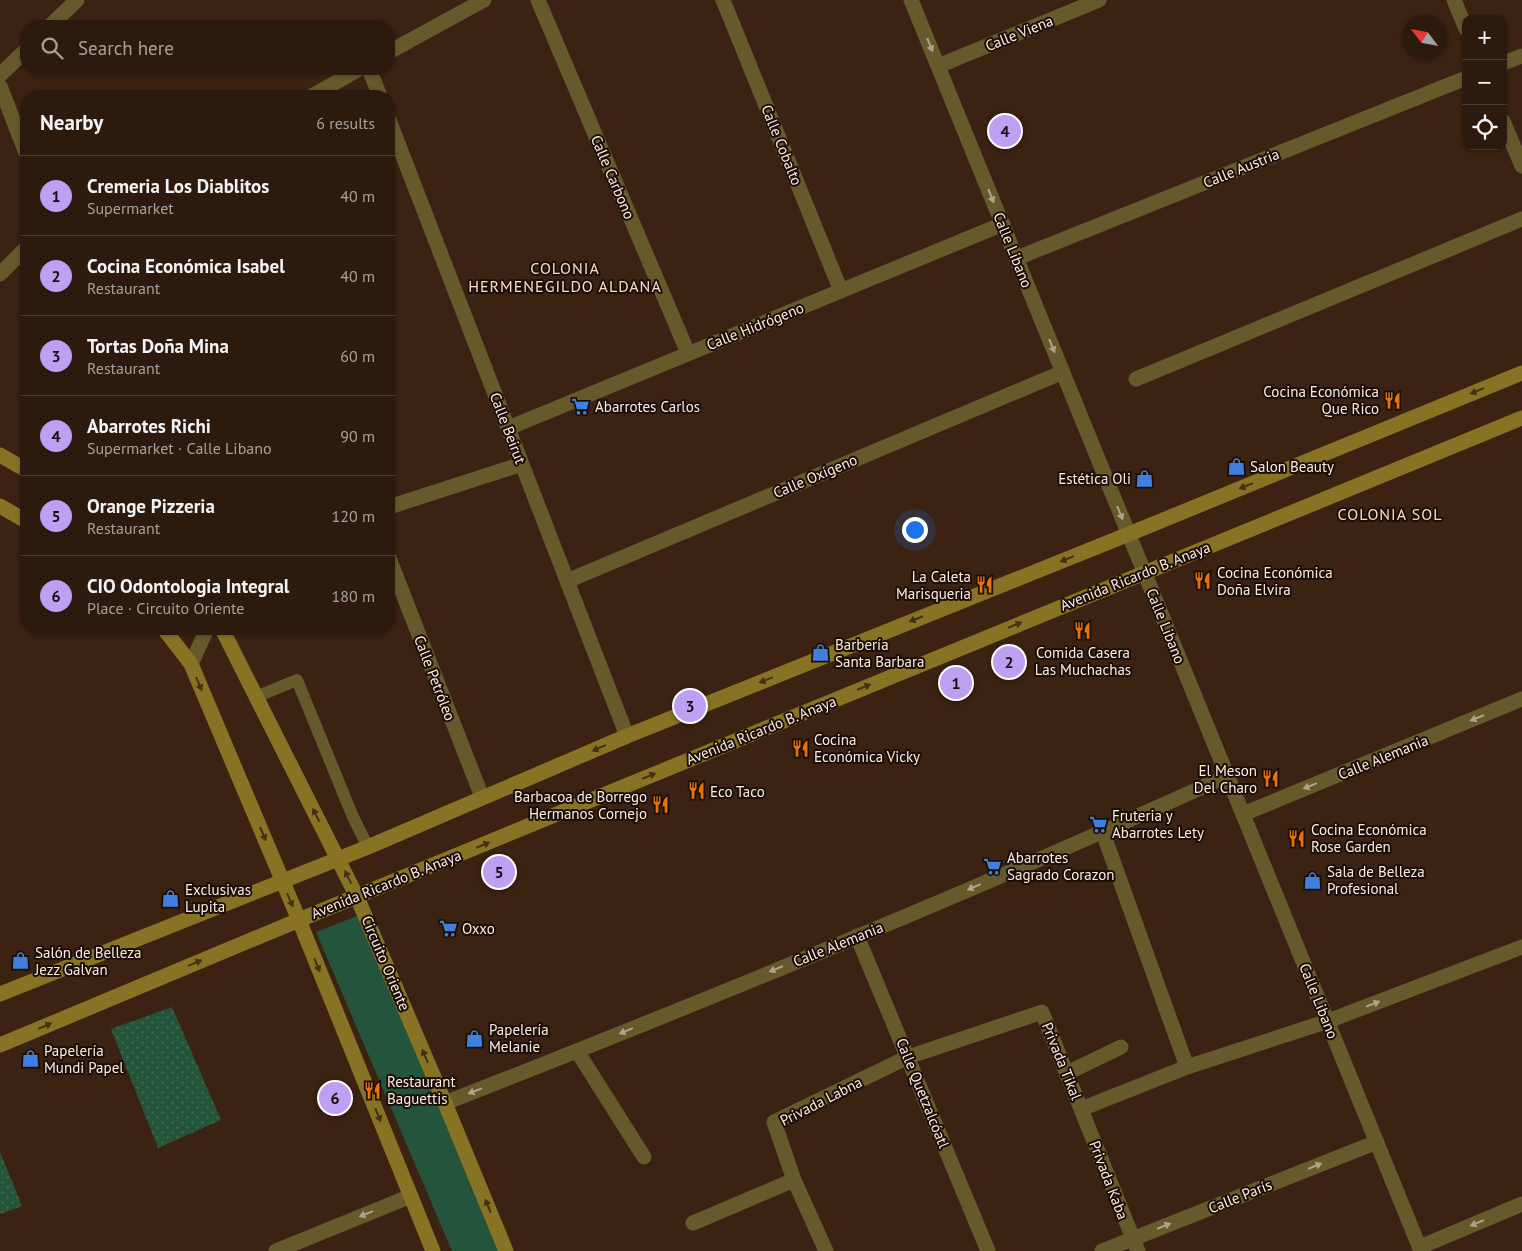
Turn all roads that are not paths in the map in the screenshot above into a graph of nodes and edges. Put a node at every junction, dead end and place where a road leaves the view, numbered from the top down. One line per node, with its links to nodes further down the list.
1 (77, 0): 9 (street)
2 (484, 0): 10 (street)
3 (538, 0): 32 (street, Calle Carbono)
4 (722, 0): 31 (street, Calle Cobalto)
5 (911, 0): 14 (street, Calle Libano, one-way to 14)
6 (1099, 0): 14 (street, Calle Viena)
7 (1454, 0): 8 (street)
8 (1462, 19)
9 (56, 20)
10 (395, 49)
11 (20, 56): 15 (street)
12 (1522, 56): 13 (street)
13 (1507, 62)
14 (938, 66): 27 (street, Calle Libano, one-way to 27)
15 (0, 75)
16 (349, 75): 20 (street)
17 (371, 75): 21 (street)
18 (1462, 80): 29 (street, Calle Austria)
19 (0, 86): 24 (street)
20 (322, 90)
21 (378, 90)
22 (1507, 130): 25 (street)
23 (395, 136): 37 (street, Calle Beirut)
24 (20, 138)
25 (1522, 166)
26 (1522, 219): 35 (street)
27 (1003, 224): 29 (street, Calle Libano); 31 (street, Calle Hidrógeno)
28 (20, 254): 30 (street)
29 (1016, 258): 33 (street, Calle Libano, one-way to 33)
30 (0, 274)
31 (841, 291): 32 (street, Calle Hidrógeno)
32 (688, 353): 37 (street, Calle Hidrógeno)
33 (1063, 372): 44 (street, Calle Libano, one-way to 44); 47 (street, Calle Oxígeno)
34 (1522, 373): 44 (main road, one-way to 44)
35 (1136, 379)
36 (1522, 418): 45 (main road, Avenida Ricardo B. Anaya)
37 (508, 428): 39 (street, Calle Beirut)
38 (0, 455): 40 (main road)
39 (522, 464): 41 (street); 47 (street, Calle Beirut)
40 (20, 467)
41 (395, 505)
42 (0, 506): 43 (main road)
43 (20, 517)
44 (1129, 534): 45 (street, Calle Libano); 54 (main road, one-way to 54)
45 (1144, 572): 55 (street, Calle Libano); 62 (main road, Avenida Ricardo B. Anaya, one-way to 45)
46 (395, 573): 56 (street, Calle Petróleo)
47 (567, 581): 54 (street, Calle Beirut)
48 (169, 635): 51 (main road)
49 (204, 635): 51 (street)
50 (225, 635): 52 (main road, Circuito Oriente)
51 (191, 664): 61 (main road, one-way to 61)
52 (256, 697): 59 (lane); 60 (main road, Circuito Oriente, one-way to 52)
53 (1522, 699): 57 (street, Calle Alemania, one-way to 57)
54 (627, 736): 56 (main road, one-way to 56)
55 (1228, 776): 57 (street, Calle Libano); 58 (street, Calle Alemania)
56 (482, 798): 59 (main road)
57 (1243, 814): 67 (street, Calle Libano)
58 (1103, 832): 64 (street, Calle Alemania, one-way to 64); 72 (street)
59 (368, 847): 60 (main road)
60 (338, 858): 61 (main road); 62 (main road, Circuito Oriente, one-way to 60)
61 (282, 880): 63 (main road, one-way to 63); 66 (main road)
62 (357, 897): 63 (main road, Avenida Ricardo B. Anaya); 74 (main road, Circuito Oriente, one-way to 62)
63 (299, 920): 68 (main road, Avenida Ricardo B. Anaya, one-way to 63); 79 (main road, one-way to 79)
64 (858, 936): 70 (street, Calle Alemania, one-way to 70); 71 (street, Calle Quetzalcóatl)
65 (1522, 947): 67 (street, one-way to 65)
66 (0, 994)
67 (1328, 1021): 72 (street, Privada Tikal); 76 (street, Calle Libano)
68 (0, 1045)
69 (1121, 1047): 73 (street)
70 (576, 1051): 74 (street, Calle Alemania, one-way to 74); 77 (street)
71 (908, 1057): 73 (street, Privada Tikal); 78 (street, Privada Labna); 88 (street, Calle Quetzalcóatl)
72 (1187, 1066): 75 (street, Privada Tikal)
73 (1067, 1072): 75 (street, Privada Tikal)
74 (445, 1103): 86 (main road, Circuito Oriente, one-way to 74)
75 (1081, 1109): 82 (street, Privada Kaba)
76 (1377, 1142): 82 (street, Calle París, one-way to 76); 83 (street, Calle Libano)
77 (644, 1157)
78 (794, 1180): 81 (street); 87 (street, Privada Labna)
79 (411, 1196): 84 (street, one-way to 84); 85 (main road)
80 (1522, 1204): 83 (street, one-way to 83)
81 (693, 1224)
82 (1135, 1245): 89 (street, Calle París)
83 (1420, 1249)
84 (276, 1251)
85 (433, 1251)
86 (506, 1251)
87 (826, 1251)
88 (988, 1251)
89 (1102, 1251)

